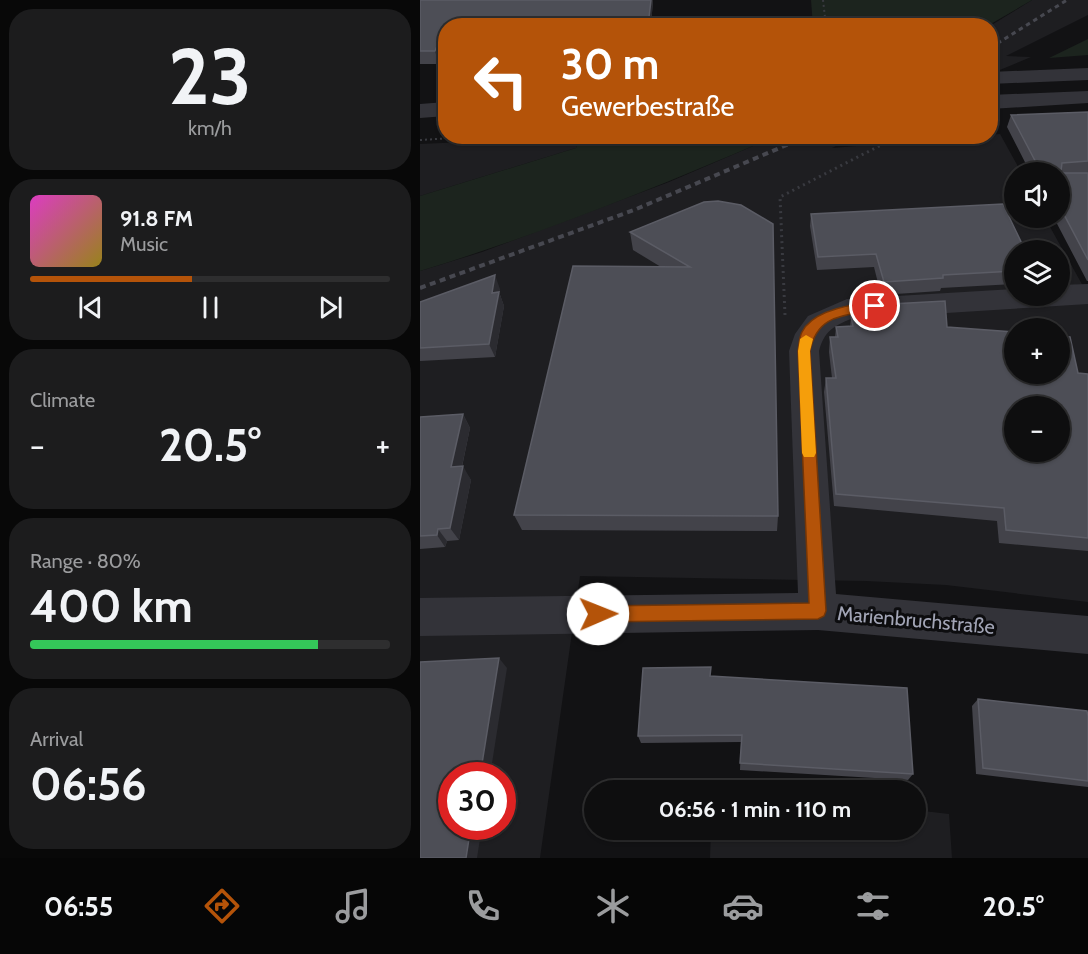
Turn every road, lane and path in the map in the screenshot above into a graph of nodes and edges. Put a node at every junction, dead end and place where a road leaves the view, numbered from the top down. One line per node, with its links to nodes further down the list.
1 (823, 0): 2 (path)
2 (825, 18)
3 (1088, 74): 4 (street)
4 (998, 78)
5 (1088, 98): 6 (street)
6 (998, 102)
7 (438, 110): 8 (street)
8 (420, 111)
9 (438, 125): 10 (street)
10 (420, 126)
11 (438, 139): 12 (path)
12 (420, 140)
13 (883, 144): 17 (path)
14 (1088, 294): 15 (street)
15 (1070, 295)
16 (1004, 299): 17 (street)
17 (804, 351): 18 (street)
18 (818, 611): 19 (street, Marienbruchstraße); 20 (street, Marienbruchstraße)
19 (420, 617)
20 (1088, 635)

